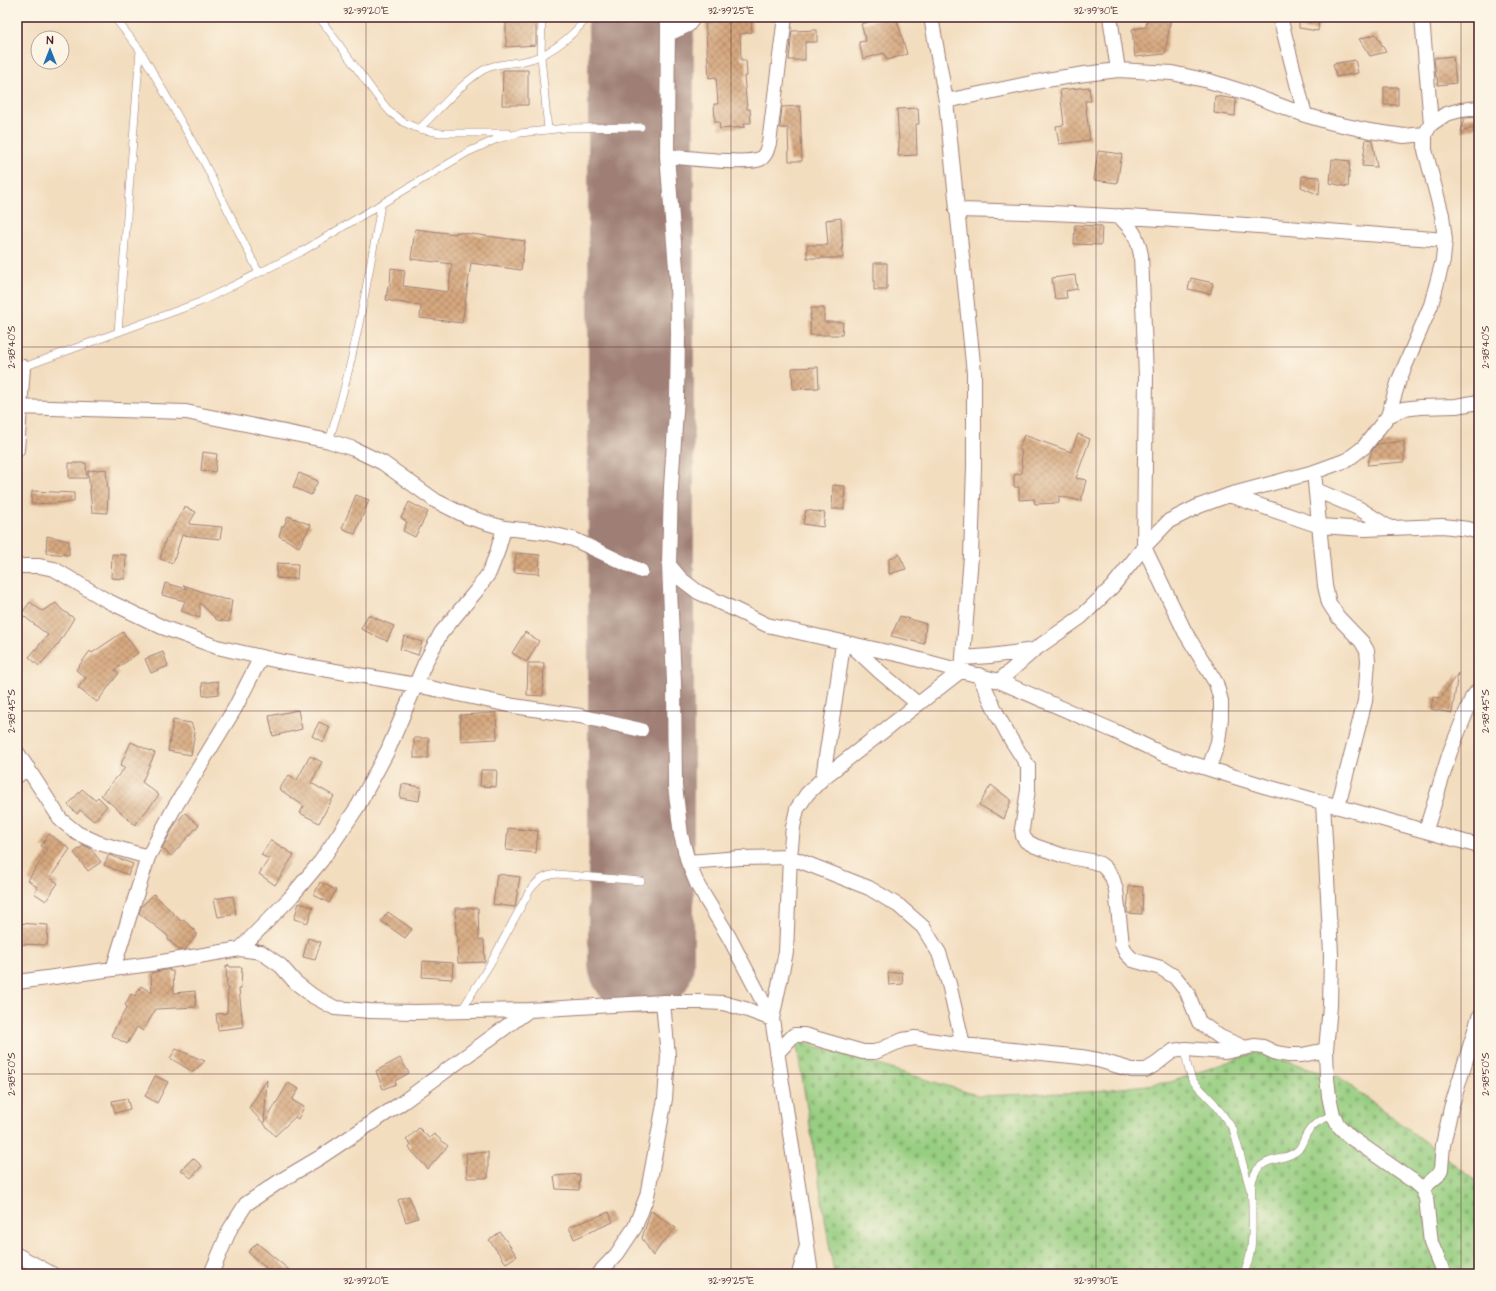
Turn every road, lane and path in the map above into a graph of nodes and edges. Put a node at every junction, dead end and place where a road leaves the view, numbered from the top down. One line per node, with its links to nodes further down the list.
1 (114, 17): 13 (lane)
2 (319, 17): 20 (lane)
3 (542, 17): 14 (lane)
4 (588, 17): 14 (lane)
5 (668, 17): 12 (street)
6 (694, 17): 12 (street)
7 (785, 17): 24 (street)
8 (931, 17): 16 (street)
9 (1110, 17): 15 (street)
10 (1280, 17): 18 (street)
11 (1422, 17): 21 (street)
12 (668, 34): 24 (street)
13 (140, 50): 29 (lane); 30 (lane)
14 (541, 56): 20 (lane); 22 (lane)
15 (1118, 70): 16 (street); 18 (street)
16 (946, 101): 26 (street)
17 (1479, 108): 21 (street)
18 (1305, 115): 21 (street)
19 (642, 127): 22 (lane)
20 (419, 129): 23 (lane)
21 (1428, 129): 28 (street)
22 (548, 130): 23 (lane)
23 (520, 133): 25 (lane)
24 (667, 156): 45 (street)
25 (381, 204): 29 (lane); 35 (lane)
26 (956, 210): 27 (street); 51 (street)
27 (1119, 216): 28 (street); 44 (street)
28 (1444, 240): 34 (street)
29 (259, 273): 30 (lane)
30 (118, 332): 31 (lane)
31 (20, 368): 33 (street)
32 (1479, 402): 34 (street)
33 (18, 407): 35 (street); 36 (street)
34 (1388, 416): 37 (street)
35 (329, 441): 41 (street)
36 (17, 450)
37 (1314, 472): 38 (street); 39 (street)
38 (1316, 490): 40 (street); 42 (street)
39 (1229, 495): 40 (street); 44 (street)
40 (1320, 526): 42 (street); 63 (street)
41 (504, 528): 47 (street); 54 (street)
42 (1390, 528): 43 (street)
43 (1479, 532)
44 (1144, 547): 49 (street); 59 (street)
45 (669, 565): 48 (street); 68 (street)
46 (17, 566): 50 (street)
47 (642, 571)
48 (846, 643): 51 (street); 56 (street); 61 (street)
49 (1034, 650): 51 (street); 53 (street)
50 (261, 657): 54 (street); 66 (street)
51 (962, 664): 52 (street); 56 (street)
52 (979, 675): 53 (street); 80 (street)
53 (999, 681): 59 (street)
54 (416, 685): 57 (street); 70 (street)
55 (1479, 689): 64 (street)
56 (918, 704): 61 (street)
57 (642, 730)
58 (17, 752): 60 (street)
59 (1209, 768): 62 (street)
60 (22, 772): 66 (street)
61 (823, 778): 67 (street)
62 (1323, 802): 63 (street); 82 (street)
63 (1338, 806): 64 (street)
64 (1426, 830): 65 (street)
65 (1479, 846)
66 (148, 857): 71 (street)
67 (790, 857): 68 (street); 77 (street); 79 (street)
68 (688, 862): 77 (street)
69 (642, 881): 75 (lane)
70 (240, 949): 71 (street); 75 (street)
71 (113, 969): 72 (street)
72 (17, 982)
73 (663, 1002): 74 (street); 77 (street); 91 (street)
74 (529, 1010): 75 (street); 90 (street)
75 (461, 1011)
76 (1479, 1017): 85 (street)
77 (773, 1024): 78 (street); 83 (street)
78 (794, 1036): 79 (street); 83 (street)
79 (963, 1045): 81 (street)
80 (1243, 1047): 81 (street); 82 (street)
81 (1186, 1049): 86 (lane)
82 (1326, 1050): 84 (street)
83 (777, 1053): 87 (street)
84 (1333, 1116): 85 (street); 86 (lane)
85 (1422, 1190): 95 (street)
86 (1251, 1191): 94 (lane)
87 (807, 1245): 92 (street); 93 (street)
88 (17, 1255): 89 (street)
89 (52, 1274)
90 (211, 1274)
91 (598, 1274)
92 (799, 1274)
93 (811, 1274)
94 (1243, 1274)
95 (1444, 1274)

